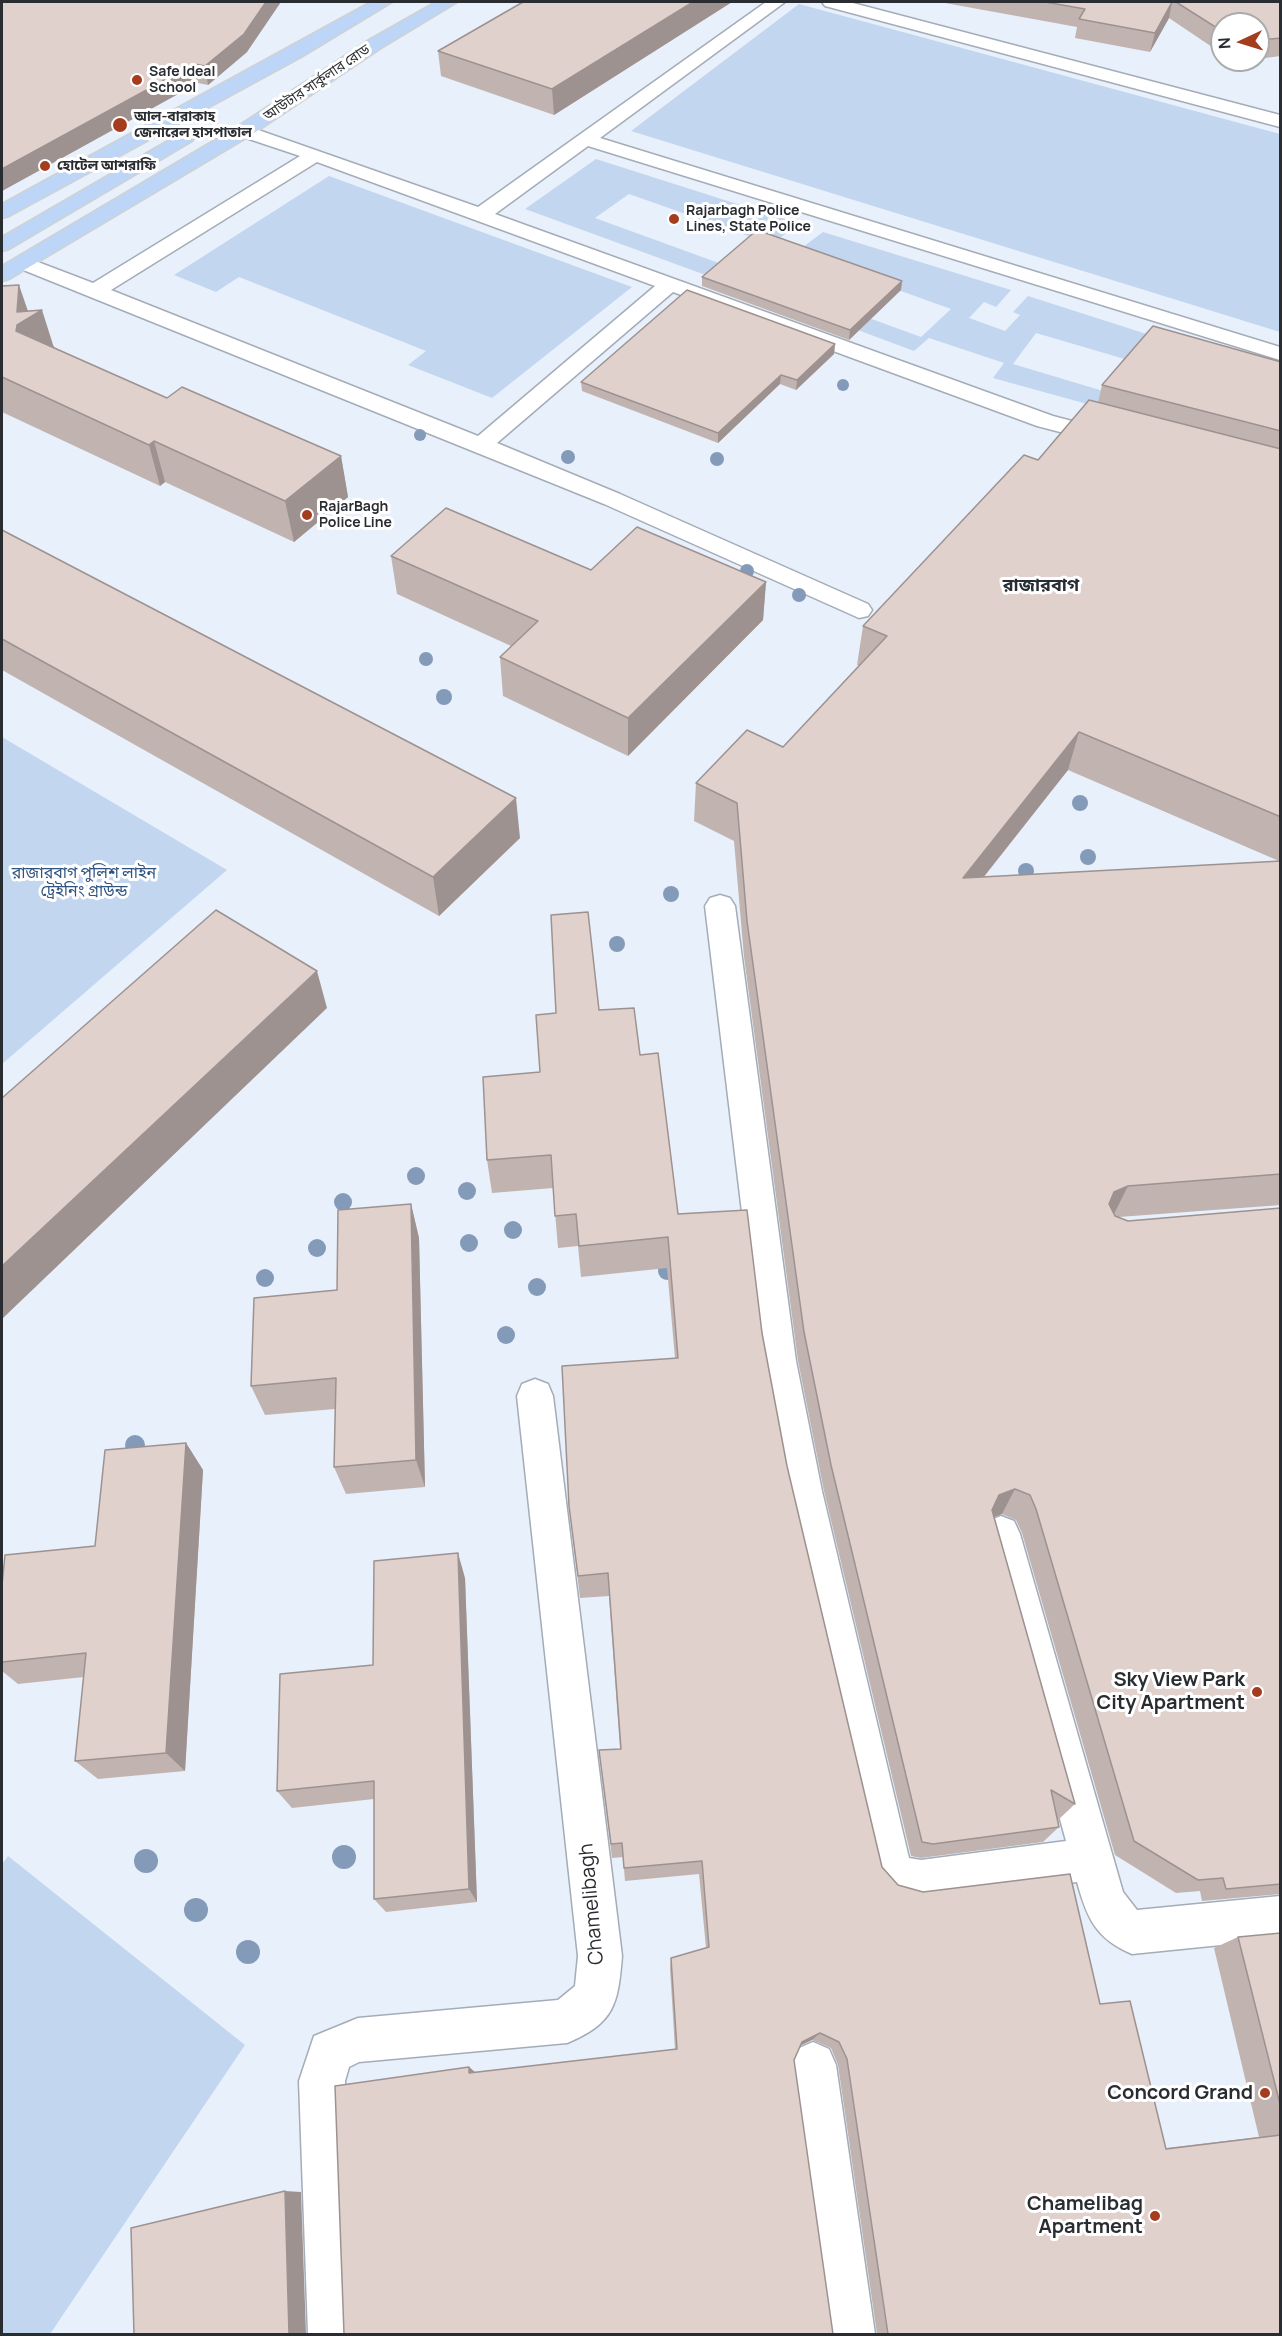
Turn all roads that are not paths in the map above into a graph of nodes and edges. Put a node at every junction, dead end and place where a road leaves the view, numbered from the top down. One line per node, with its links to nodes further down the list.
1 (383, 2): 5 (main road)
2 (448, 2): 9 (main road, আউটার সার্কুলার রোড)
3 (776, 2): 10 (street)
4 (831, 2): 7 (street)
5 (294, 53): 6 (main road); 12 (main road)
6 (234, 107)
7 (1281, 121)
8 (199, 128): 14 (main road)
9 (244, 131): 11 (street); 15 (main road, আউটার সার্কুলার রোড)
10 (584, 139): 13 (street); 19 (street)
11 (315, 155): 13 (street); 18 (street)
12 (2, 212)
13 (480, 215): 17 (street)
14 (2, 245)
15 (23, 263): 16 (main road, আউটার সার্কুলার রোড); 18 (street)
16 (2, 275)
17 (671, 283): 20 (street); 21 (street)
18 (95, 291): 20 (street)
19 (1281, 354)
20 (481, 444): 22 (street)
21 (1134, 445)
22 (859, 610)
23 (720, 906): 26 (street)
24 (535, 1396): 29 (street, Chamelibagh)
25 (1001, 1534): 26 (street)
26 (1092, 1859): 27 (street)
27 (1281, 1918)
28 (813, 2065): 30 (street)
29 (332, 2334)
30 (851, 2334)

